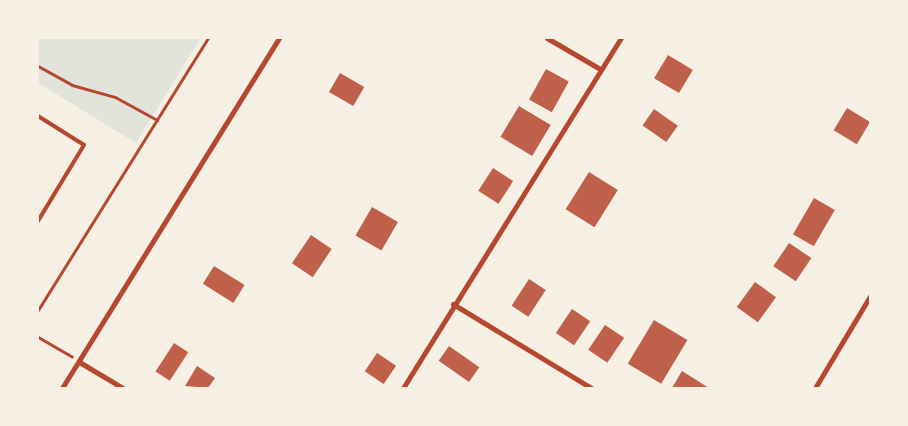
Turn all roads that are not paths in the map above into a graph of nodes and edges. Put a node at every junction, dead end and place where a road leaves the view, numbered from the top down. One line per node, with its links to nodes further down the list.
1 (279, 38): 9 (street)
2 (547, 38): 4 (street)
3 (621, 38): 4 (street)
4 (600, 69): 8 (street)
5 (38, 116): 6 (lane)
6 (38, 221)
7 (870, 296): 14 (street)
8 (453, 304): 12 (street); 13 (street)
9 (81, 362): 10 (street); 11 (street)
10 (62, 388)
11 (123, 388)
12 (403, 388)
13 (591, 388)
14 (815, 388)

